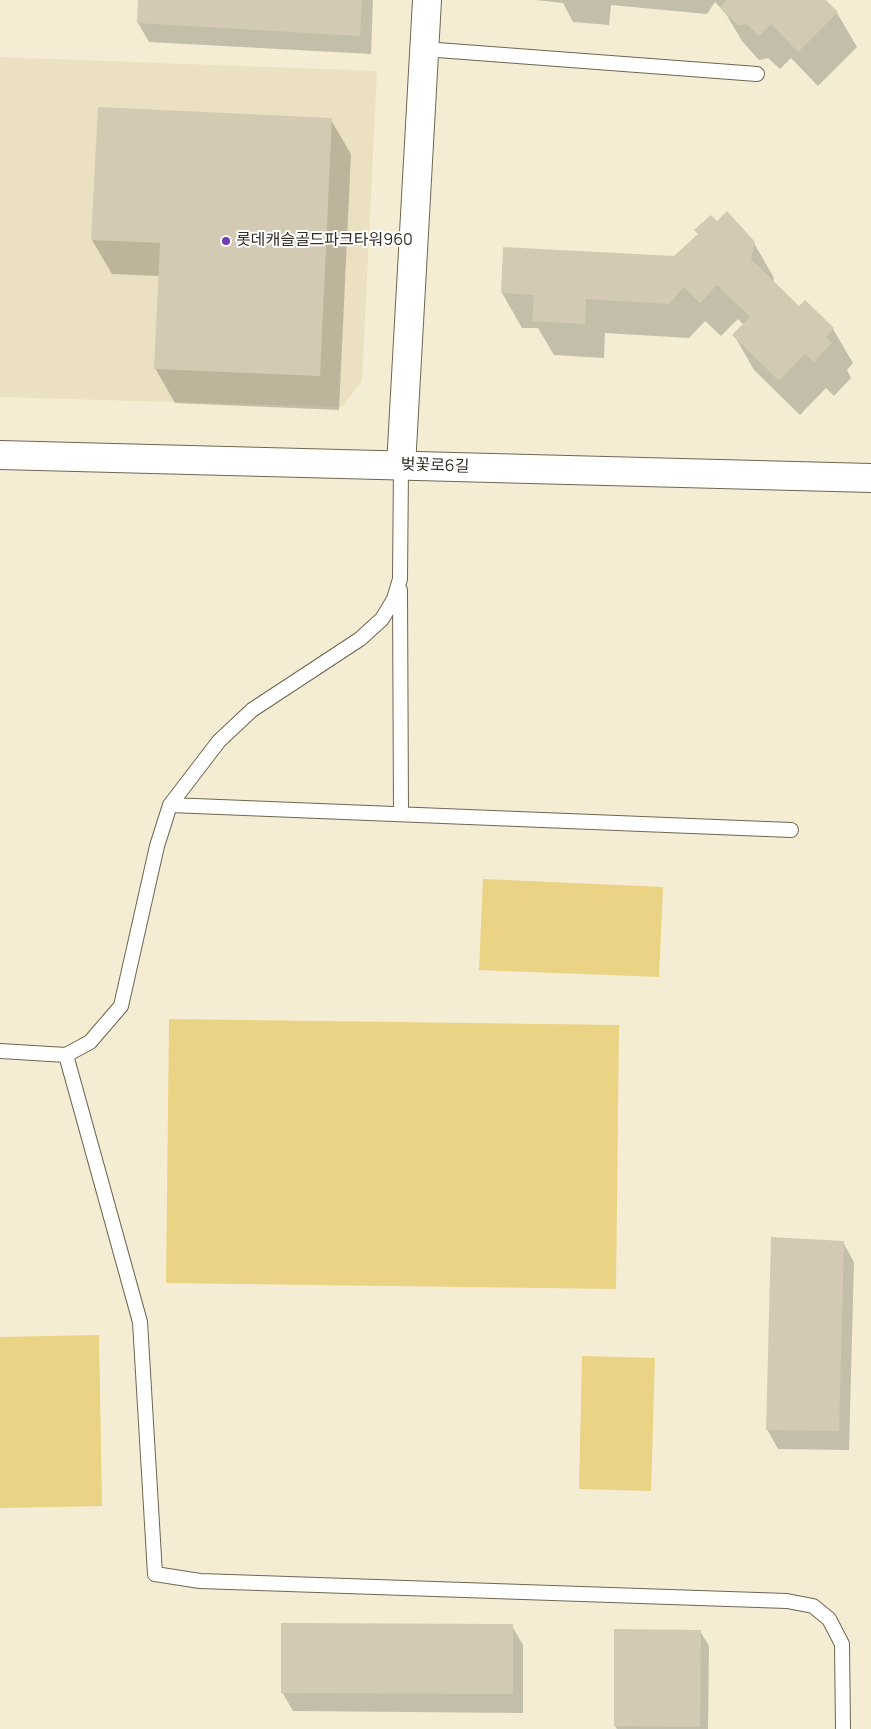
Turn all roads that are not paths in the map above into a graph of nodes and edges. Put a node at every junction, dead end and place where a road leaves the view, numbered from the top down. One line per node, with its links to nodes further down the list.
1 (427, 0): 2 (street)
2 (424, 49): 3 (lane); 5 (street)
3 (757, 74)
4 (0, 455): 5 (street, 벚꽃로6길)
5 (401, 466): 6 (street, 벚꽃로6길); 7 (lane)
6 (871, 478)
7 (400, 579): 8 (lane); 9 (lane)
8 (170, 805): 9 (lane); 12 (lane)
9 (401, 814): 10 (lane)
10 (791, 830)
11 (0, 1051): 12 (lane)
12 (66, 1055): 13 (lane)
13 (843, 1729)

